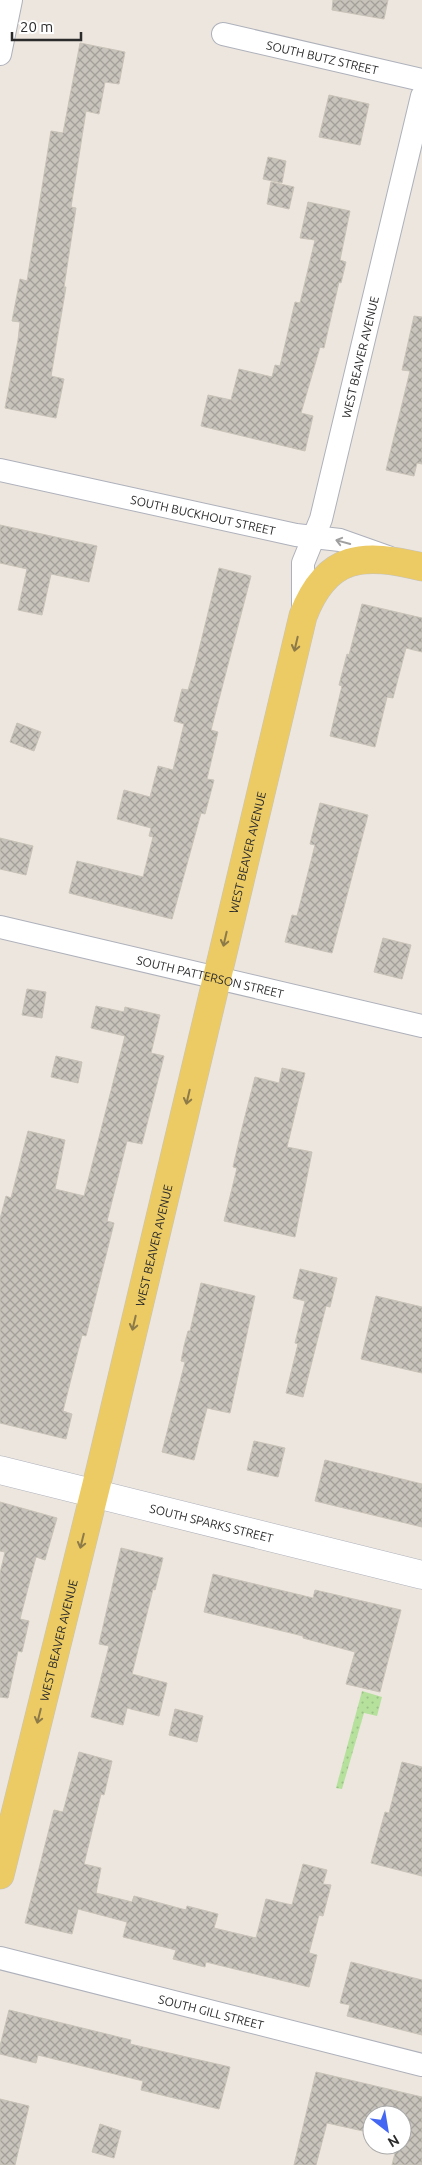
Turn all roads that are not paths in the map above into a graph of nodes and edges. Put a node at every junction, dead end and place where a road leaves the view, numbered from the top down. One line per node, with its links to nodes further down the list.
1 (11, 0): 3 (street)
2 (223, 34): 4 (street, SOUTH BUTZ STREET)
3 (0, 54)
4 (422, 80)
5 (422, 96): 7 (street, WEST BEAVER AVENUE)
6 (0, 470): 7 (street, SOUTH BUCKHOUT STREET)
7 (315, 537): 8 (street, SOUTH BUCKHOUT STREET, one-way to 7); 10 (street, WEST BEAVER AVENUE)
8 (413, 565): 9 (main road, SOUTH BUCKHOUT STREET)
9 (333, 572): 10 (main road, WEST BEAVER AVENUE)
10 (303, 616): 12 (main road, WEST BEAVER AVENUE, one-way to 12)
11 (0, 928): 12 (street, SOUTH PATTERSON STREET)
12 (216, 976): 13 (street, SOUTH PATTERSON STREET); 15 (main road, WEST BEAVER AVENUE, one-way to 15)
13 (422, 1026)
14 (0, 1470): 15 (street, SOUTH SPARKS STREET)
15 (94, 1494): 16 (street, SOUTH SPARKS STREET); 17 (main road, WEST BEAVER AVENUE, one-way to 17)
16 (422, 1575)
17 (0, 1875)
18 (0, 1958): 19 (street, SOUTH GILL STREET)
19 (422, 2065)

